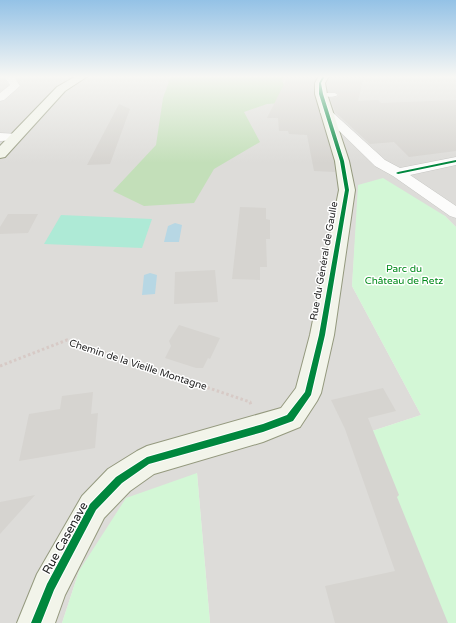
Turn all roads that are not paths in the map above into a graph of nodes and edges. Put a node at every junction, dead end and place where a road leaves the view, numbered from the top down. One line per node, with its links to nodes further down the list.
1 (45, 105): 4 (street)
2 (329, 105): 10 (street, Rue du Général de Gaulle)
3 (335, 105): 8 (street)
4 (15, 136): 5 (street); 6 (street)
5 (0, 137)
6 (0, 154)
7 (456, 161): 8 (street)
8 (398, 172): 9 (street)
9 (456, 213)
10 (263, 428): 11 (street, Rue Casenave)
11 (36, 623)

